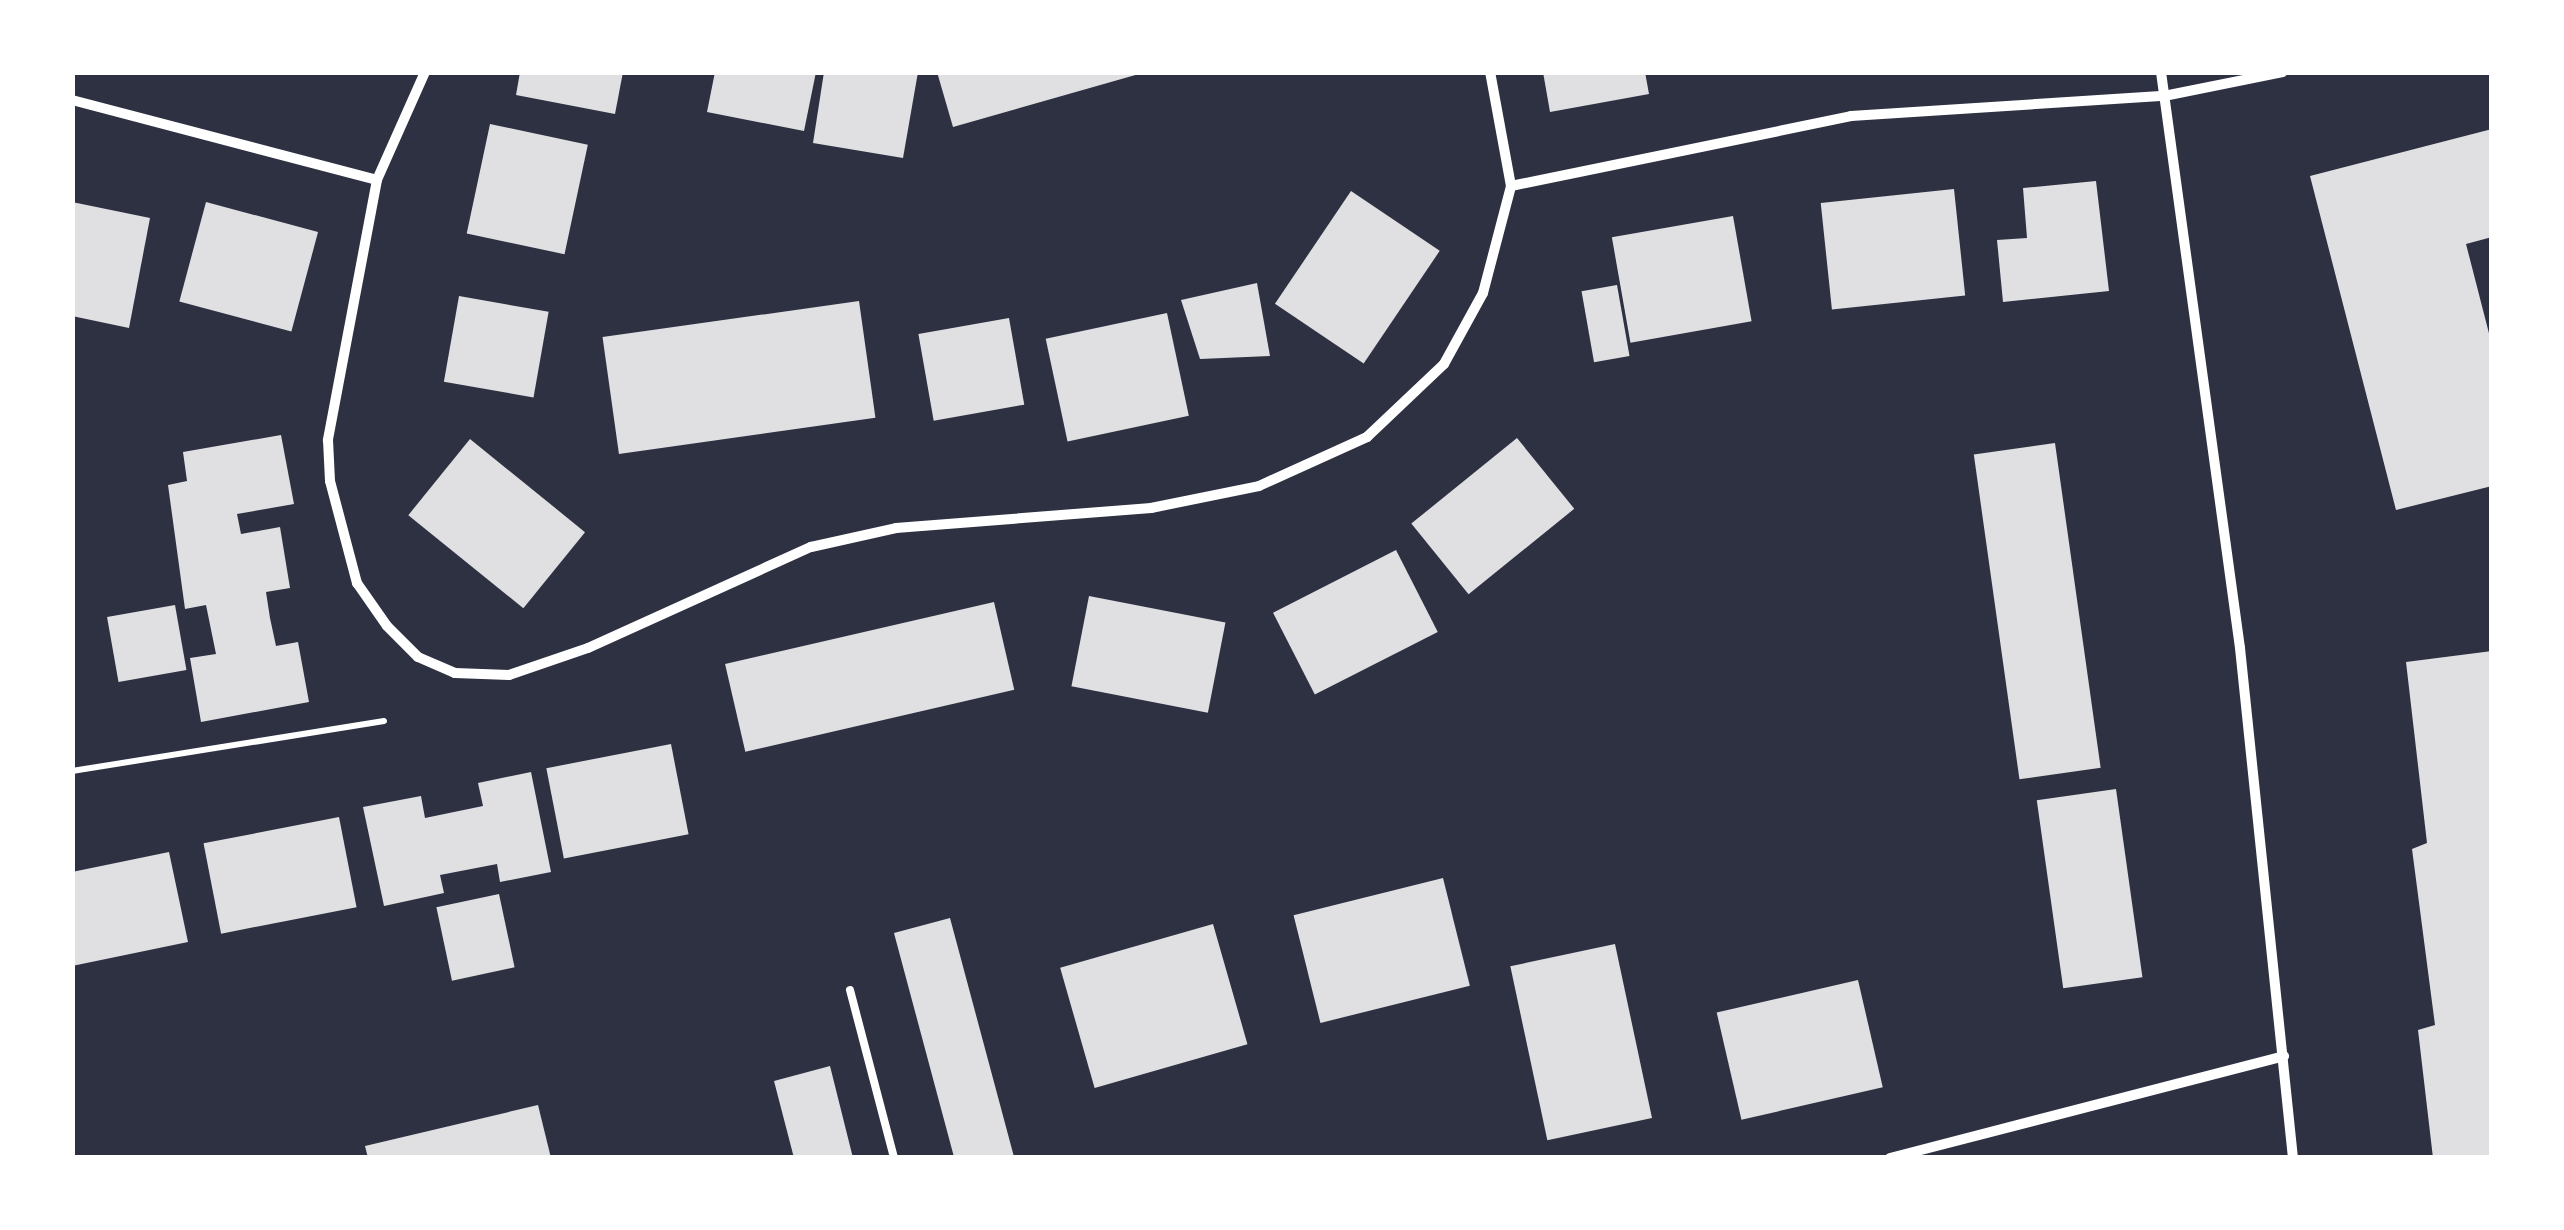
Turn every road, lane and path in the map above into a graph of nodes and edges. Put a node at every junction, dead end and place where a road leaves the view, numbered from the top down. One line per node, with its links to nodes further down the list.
1 (424, 72): 7 (street)
2 (1490, 72): 8 (street)
3 (2161, 72): 5 (street)
4 (2283, 72): 5 (street)
5 (2164, 96): 8 (street); 12 (street)
6 (72, 100): 7 (street)
7 (378, 180): 8 (street)
8 (1511, 186)
9 (384, 720): 10 (path)
10 (72, 772)
11 (850, 990): 13 (lane)
12 (2284, 1056): 14 (street); 15 (street)
13 (894, 1158)
14 (1890, 1158)
15 (2293, 1158)

